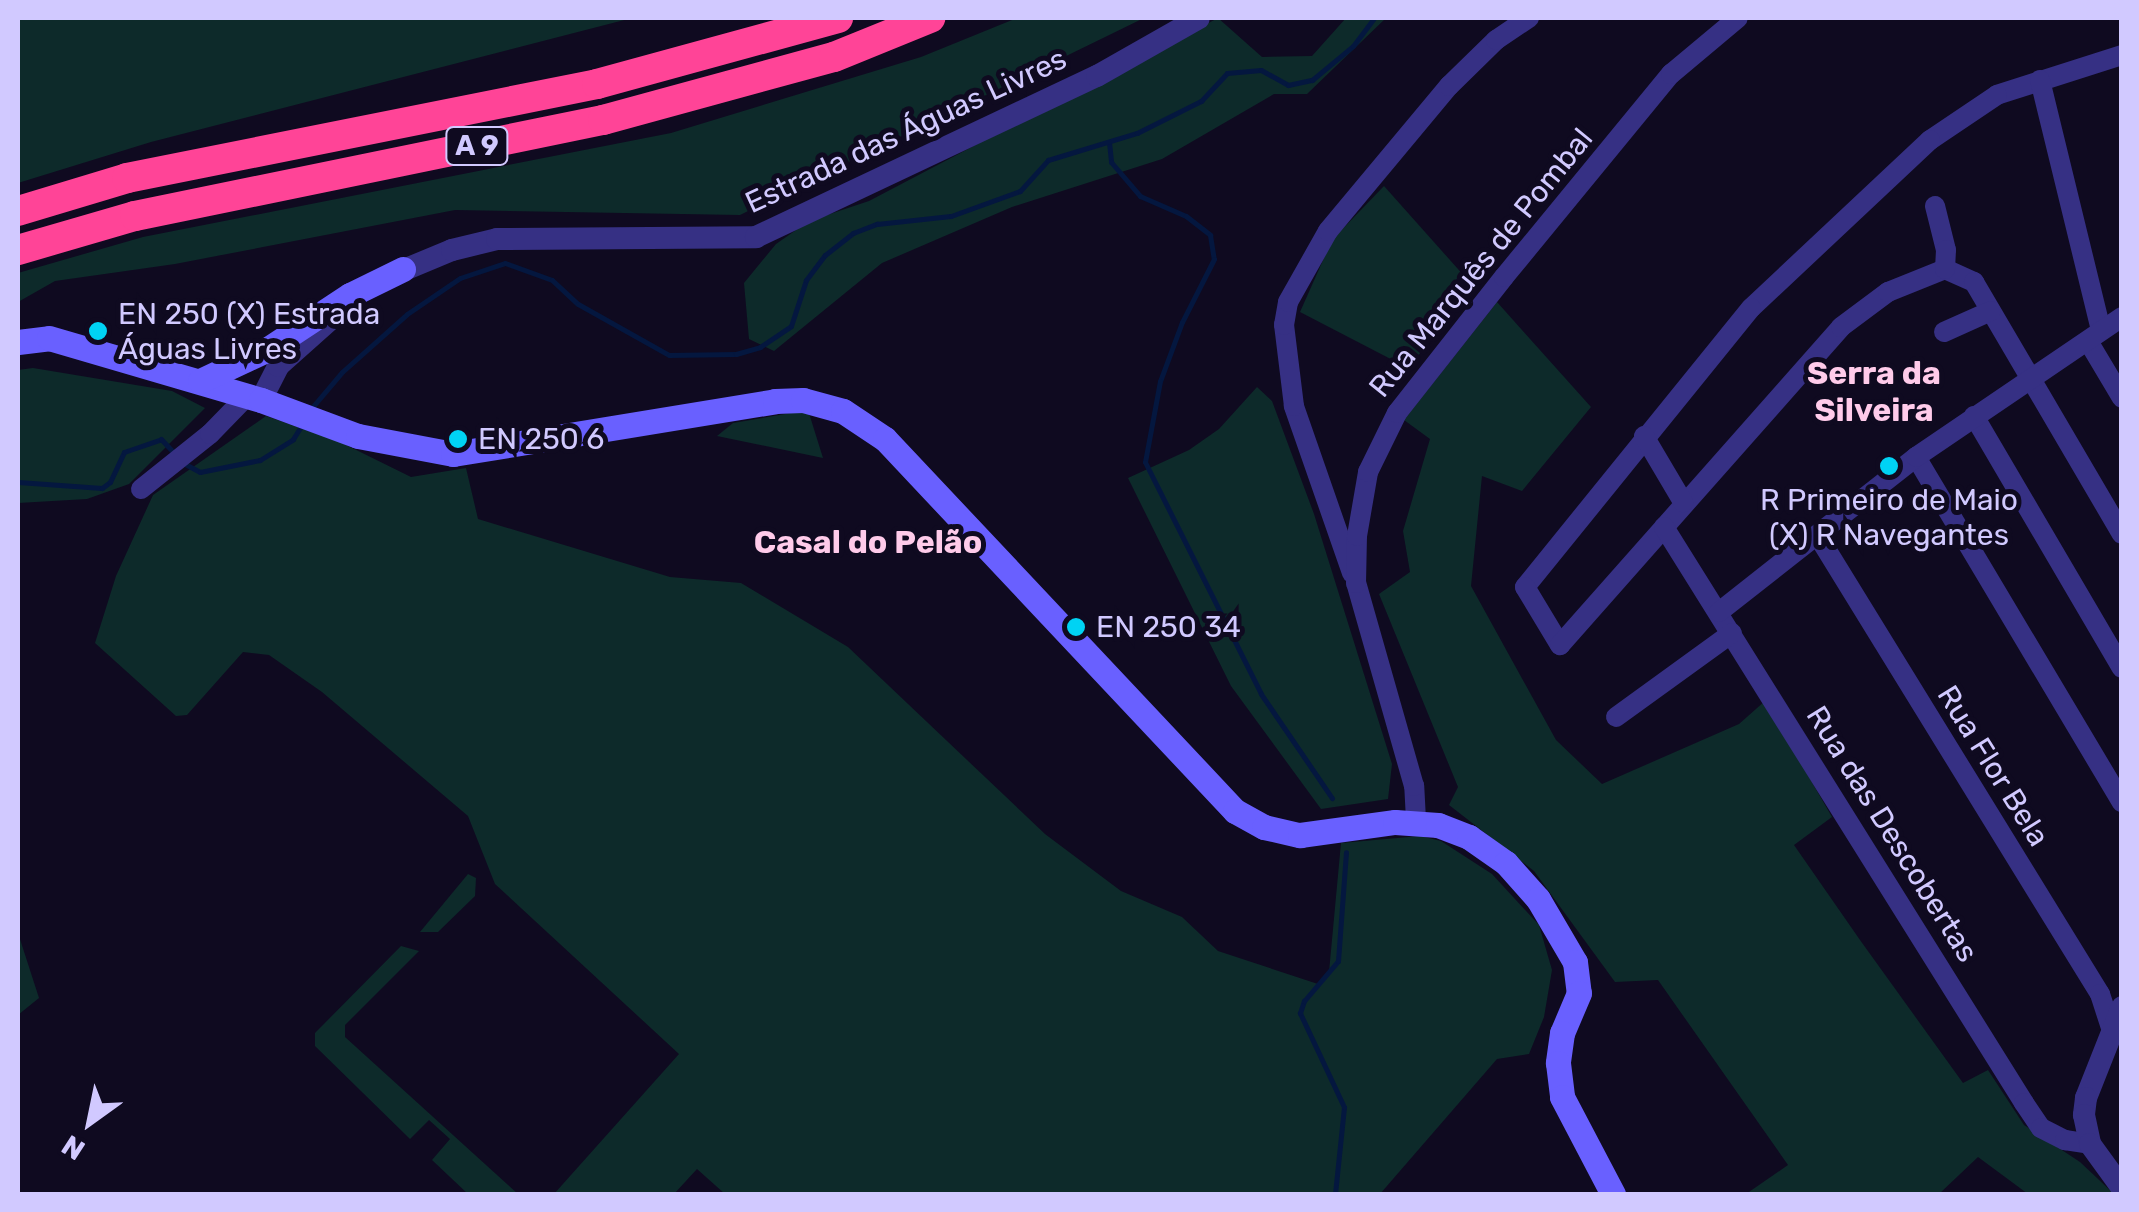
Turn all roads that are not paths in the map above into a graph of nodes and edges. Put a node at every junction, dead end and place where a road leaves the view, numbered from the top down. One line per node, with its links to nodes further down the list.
1 (838, 18): 9 (highway, A 9)
2 (930, 18): 10 (highway, A 9)
3 (1199, 18): 11 (street, Estrada das Águas Livres)
4 (1530, 18): 33 (street)
5 (1738, 18): 33 (street, Rua Marquês de Pombal)
6 (2122, 56): 7 (street)
7 (2040, 80): 16 (street); 26 (street)
8 (1936, 206): 12 (street)
9 (18, 211)
10 (18, 250)
11 (403, 269): 20 (main road); 23 (street, Estrada das Águas Livres)
12 (1945, 269): 13 (street); 29 (street)
13 (1990, 311): 15 (street); 21 (street)
14 (2122, 316): 16 (street)
15 (1944, 332)
16 (2094, 336): 21 (street); 24 (street)
17 (18, 338): 18 (main road)
18 (50, 338): 19 (main road); 22 (main road)
19 (18, 354)
20 (251, 358): 22 (main road); 23 (main road)
21 (2028, 379): 25 (street); 31 (street)
22 (200, 382): 23 (main road)
23 (249, 396): 28 (street); 39 (main road)
24 (2122, 398)
25 (1974, 416): 27 (street); 36 (street)
26 (1644, 436): 29 (street); 30 (street)
27 (1916, 457): 32 (street); 38 (street)
28 (141, 490)
29 (1683, 502): 30 (street)
30 (1664, 527): 34 (street, Rua das Descobertas)
31 (2122, 534)
32 (1818, 536): 34 (street); 41 (street, Rua Flor Bela)
33 (1356, 584): 39 (street, Rua Marquês de Pombal)
34 (1719, 612): 35 (street, Rua das Descobertas)
35 (1732, 633): 37 (street); 42 (street, Rua das Descobertas)
36 (2122, 668)
37 (1616, 716)
38 (2122, 802)
39 (1416, 820): 44 (main road)
40 (2122, 1007): 41 (street)
41 (2112, 1030): 42 (street)
42 (2090, 1144): 43 (street)
43 (2122, 1188)
44 (1613, 1194)

